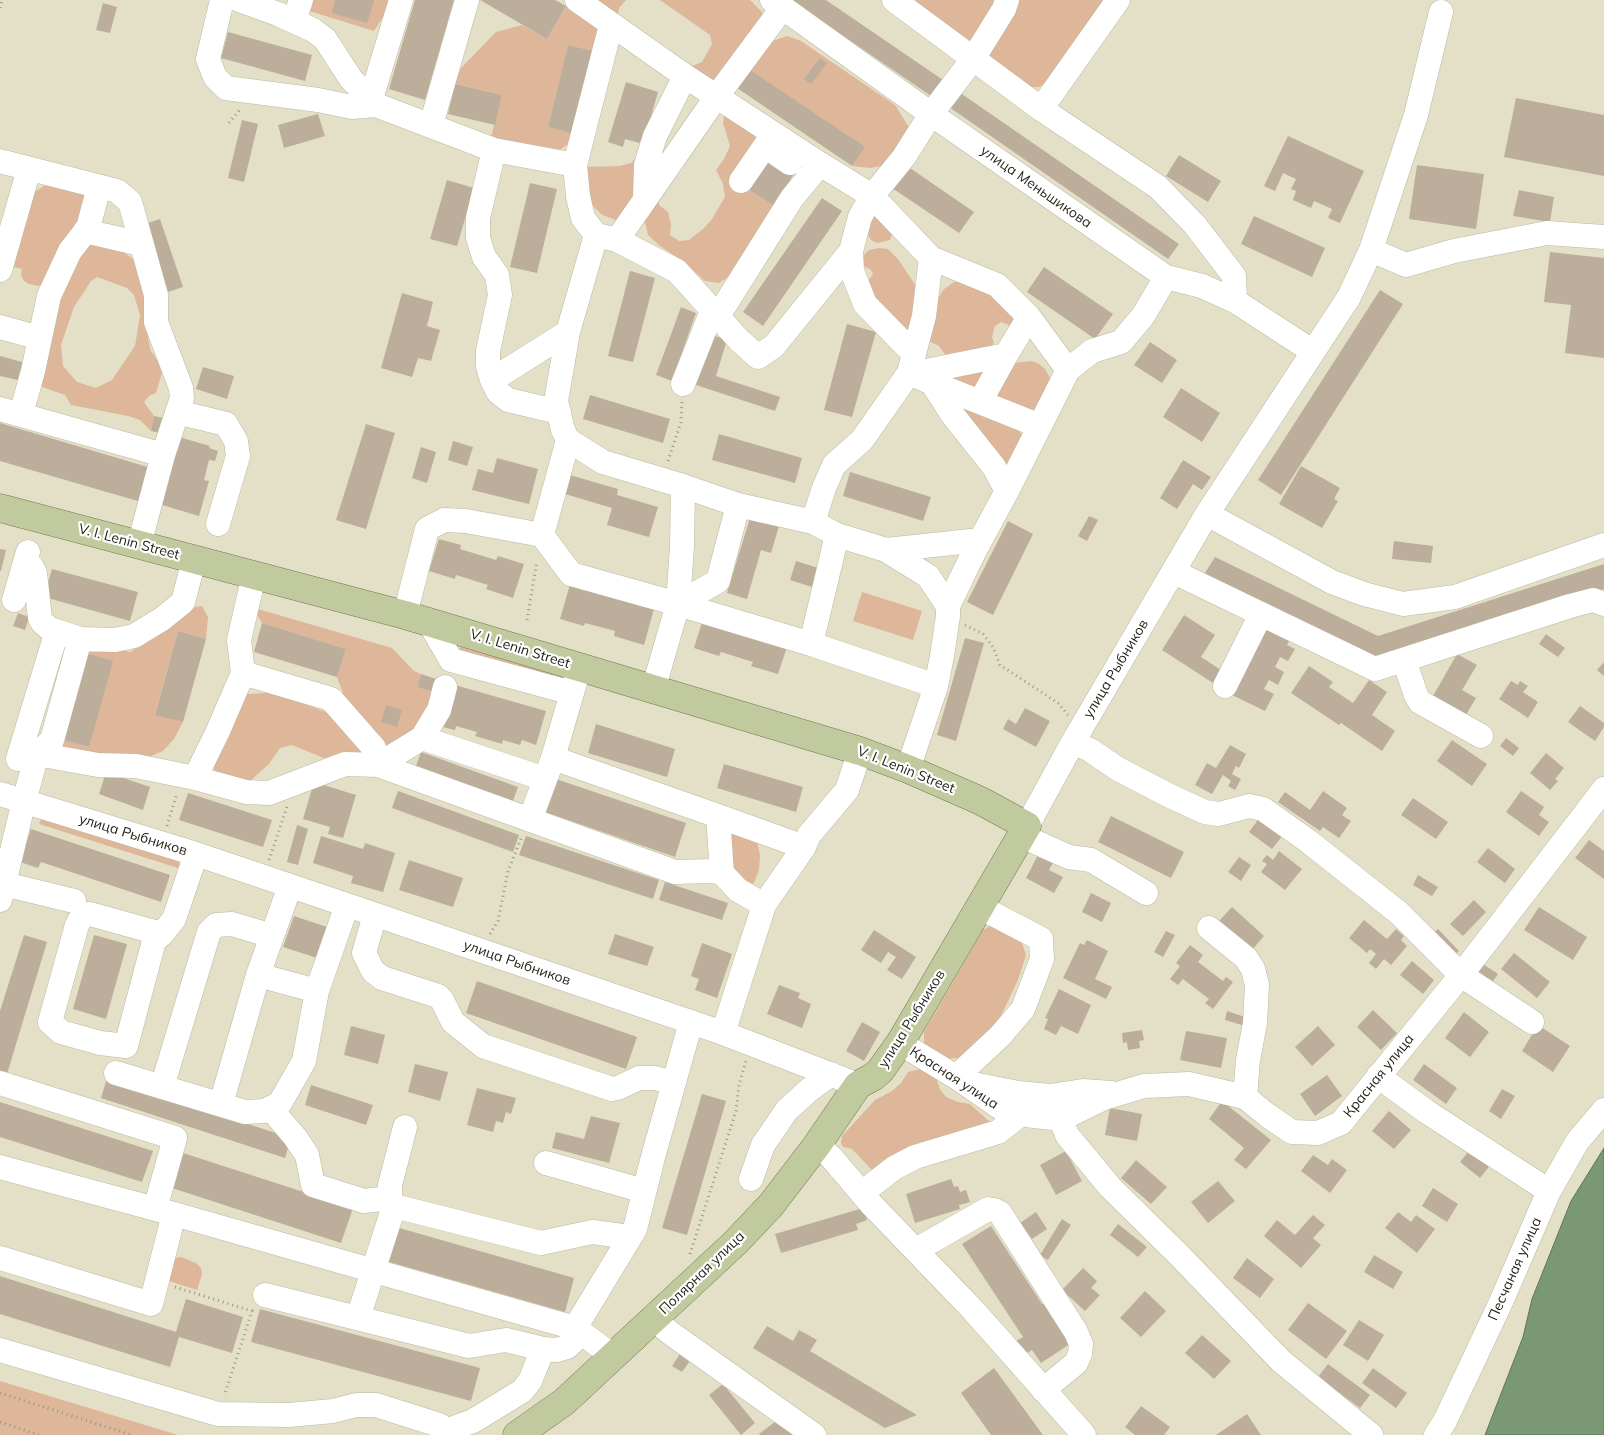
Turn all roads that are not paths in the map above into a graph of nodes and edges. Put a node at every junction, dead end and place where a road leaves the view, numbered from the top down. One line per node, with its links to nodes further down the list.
1 (222, 0): 16 (street)
2 (239, 0): 10 (street)
3 (401, 0): 16 (street)
4 (467, 0): 19 (street)
5 (577, 0): 12 (street)
6 (894, 0): 13 (street)
7 (1007, 0): 13 (street)
8 (1118, 0): 17 (street)
9 (777, 4): 15 (street); 18 (street, улица Меньшикова)
10 (297, 10): 16 (street)
11 (1441, 12): 34 (street, улица Рыбников)
12 (611, 25): 14 (street); 23 (street)
13 (973, 59): 17 (street); 18 (street)
14 (685, 76): 15 (street); 29 (street)
15 (717, 96): 20 (street); 29 (street)
16 (374, 102): 19 (street)
17 (1041, 109): 39 (street)
18 (931, 114): 28 (street); 38 (street, улица Меньшикова)
19 (431, 125): 21 (street)
20 (769, 140): 25 (street); 26 (street)
21 (494, 150): 23 (street); 49 (street)
22 (0, 161): 24 (street)
23 (575, 165): 32 (street)
24 (29, 169): 27 (street); 37 (street)
25 (815, 170): 28 (street); 40 (street)
26 (741, 180)
27 (99, 187): 30 (street); 33 (street)
28 (872, 196): 35 (street); 36 (street)
29 (645, 198): 32 (street)
30 (85, 232): 33 (street); 44 (street)
31 (1604, 236): 34 (street)
32 (606, 237): 40 (street); 43 (street)
33 (141, 244): 53 (street)
34 (1371, 250): 45 (street, улица Рыбников)
35 (851, 251): 40 (street); 48 (street)
36 (931, 258): 41 (street); 48 (street)
37 (0, 270)
38 (1166, 277): 39 (street, улица Меньшикова); 47 (street)
39 (1235, 301): 45 (street, улица Меньшикова)
40 (715, 314): 50 (street)
41 (1029, 317): 46 (street); 47 (street)
42 (0, 327): 44 (street)
43 (568, 332): 49 (street); 54 (street)
44 (40, 338): 52 (street)
45 (1312, 351): 62 (street, улица Рыбников)
46 (1006, 354): 48 (street); 51 (street)
47 (1068, 370): 55 (street)
48 (916, 371): 51 (street); 59 (street); 63 (street)
49 (492, 380): 54 (street)
50 (683, 384)
51 (980, 402): 55 (street)
52 (10, 411): 57 (street)
53 (177, 412): 57 (street); 64 (street)
54 (559, 412): 56 (street)
55 (1040, 426): 59 (street)
56 (568, 440): 58 (street); 65 (street)
57 (163, 455): 68 (street)
58 (673, 482): 60 (street); 75 (street)
59 (1007, 491): 67 (street)
60 (738, 505): 63 (street); 75 (street)
61 (0, 508): 68 (main road, V. I. Lenin Street)
62 (1206, 514): 69 (street); 72 (street, улица Рыбников)
63 (813, 522): 66 (street)
64 (218, 524)
65 (542, 535): 75 (street); 79 (street)
66 (837, 535): 70 (street); 82 (street)
67 (980, 540): 70 (street); 77 (street)
68 (139, 545): 71 (main road, V. I. Lenin Street)
69 (1604, 545)
70 (886, 550): 77 (street)
71 (194, 560): 73 (main road, V. I. Lenin Street); 81 (street)
72 (1174, 572): 78 (street); 91 (street, улица Рыбников)
73 (254, 575): 79 (main road, V. I. Lenin Street); 85 (street)
74 (7, 597): 80 (street); 80 (street)
75 (678, 604): 82 (street); 89 (street)
76 (1604, 604): 83 (street)
77 (948, 611): 86 (street)
78 (1261, 614): 83 (street); 87 (street)
79 (417, 619): 84 (main road, V. I. Lenin Street); 90 (street)
80 (48, 624): 81 (street); 95 (street)
81 (80, 639): 95 (street)
82 (811, 644): 86 (street)
83 (1404, 660): 92 (street)
84 (579, 667): 89 (main road, V. I. Lenin Street); 90 (street)
85 (243, 673): 96 (street); 99 (street)
86 (936, 686): 98 (street)
87 (1225, 686)
88 (445, 687): 93 (street)
89 (653, 690): 94 (main road, V. I. Lenin Street)
90 (572, 693): 97 (street)
91 (1078, 734): 105 (street, улица Рыбников); 121 (street)
92 (1481, 736)
93 (422, 738): 96 (street); 97 (street)
94 (860, 752): 98 (main road, V. I. Lenin Street); 106 (street)
95 (23, 757): 99 (street); 102 (street)
96 (378, 766): 99 (street); 104 (street)
97 (549, 769): 103 (street); 104 (street)
98 (908, 769): 105 (main road, V. I. Lenin Street)
99 (189, 777)
100 (1604, 789): 121 (street, Красная улица)
101 (0, 794): 102 (street, улица Рыбников)
102 (24, 801): 107 (street, улица Рыбников); 110 (street)
103 (718, 816): 106 (street); 108 (street)
104 (530, 820): 108 (street)
105 (1025, 831): 111 (street); 115 (main road, улица Рыбников)
106 (804, 847): 114 (street)
107 (196, 854): 109 (street, улица Рыбников); 118 (street)
108 (722, 873): 114 (street)
109 (290, 886): 113 (street, улица Рыбников); 119 (street)
110 (2, 892): 112 (street)
111 (1146, 893)
112 (74, 901)
113 (347, 905): 116 (street, улица Рыбников); 122 (street)
114 (764, 905): 125 (street)
115 (980, 907): 126 (main road, улица Рыбников); 130 (street)
116 (375, 915): 123 (street, улица Рыбников); 131 (street)
117 (1209, 928): 136 (street)
118 (162, 934): 118 (street)
119 (272, 936): 120 (street); 134 (street)
120 (258, 975): 122 (street); 137 (street)
121 (1461, 975): 124 (street); 129 (street, Красная улица)
122 (317, 991): 138 (street)
123 (691, 1022): 125 (street, улица Рыбников); 131 (street)
124 (1532, 1022)
125 (723, 1033): 128 (street, улица Рыбников)
126 (900, 1043): 130 (street, Красная улица); 133 (main road, улица Рыбников)
127 (116, 1073): 134 (street)
128 (831, 1074): 133 (street, улица Рыбников); 146 (street)
129 (1378, 1076): 136 (street, Красная улица); 148 (street)
130 (959, 1080): 135 (street); 140 (street, Красная улица)
131 (674, 1082): 147 (street)
132 (0, 1083): 151 (street)
133 (858, 1085): 143 (main road, Полярная улица)
134 (162, 1086): 137 (street)
135 (1120, 1093): 136 (street, Красная улица); 141 (street, Красная улица)
136 (1245, 1096)
137 (221, 1104): 138 (street)
138 (270, 1108): 150 (street)
139 (1604, 1110): 148 (street, Песчаная улица)
140 (1021, 1114): 141 (street, Красная улица); 149 (street)
141 (1061, 1119): 168 (street)
142 (405, 1127): 150 (street)
143 (817, 1145): 149 (street); 158 (main road, Полярная улица)
144 (546, 1163): 147 (street)
145 (0, 1167): 151 (street)
146 (751, 1179)
147 (644, 1191): 152 (street)
148 (1550, 1191): 169 (street, Песчаная улица)
149 (862, 1193): 153 (street)
150 (392, 1202): 152 (street); 155 (street)
151 (164, 1212): 154 (street); 155 (street)
152 (630, 1237): 159 (street)
153 (916, 1250): 163 (street); 163 (street)
154 (0, 1258)
155 (373, 1271): 157 (street); 159 (street)
156 (265, 1295): 157 (street)
157 (358, 1318): 160 (street)
158 (654, 1319): 162 (main road, Полярная улица); 166 (street)
159 (579, 1331): 160 (street); 162 (street)
160 (543, 1349): 164 (street)
161 (0, 1350): 164 (street)
162 (613, 1356): 165 (main road, Полярная улица)
163 (1043, 1390): 167 (street)
164 (444, 1433)
165 (517, 1435)
166 (814, 1435)
167 (1084, 1435)
168 (1371, 1435)
169 (1436, 1435)

